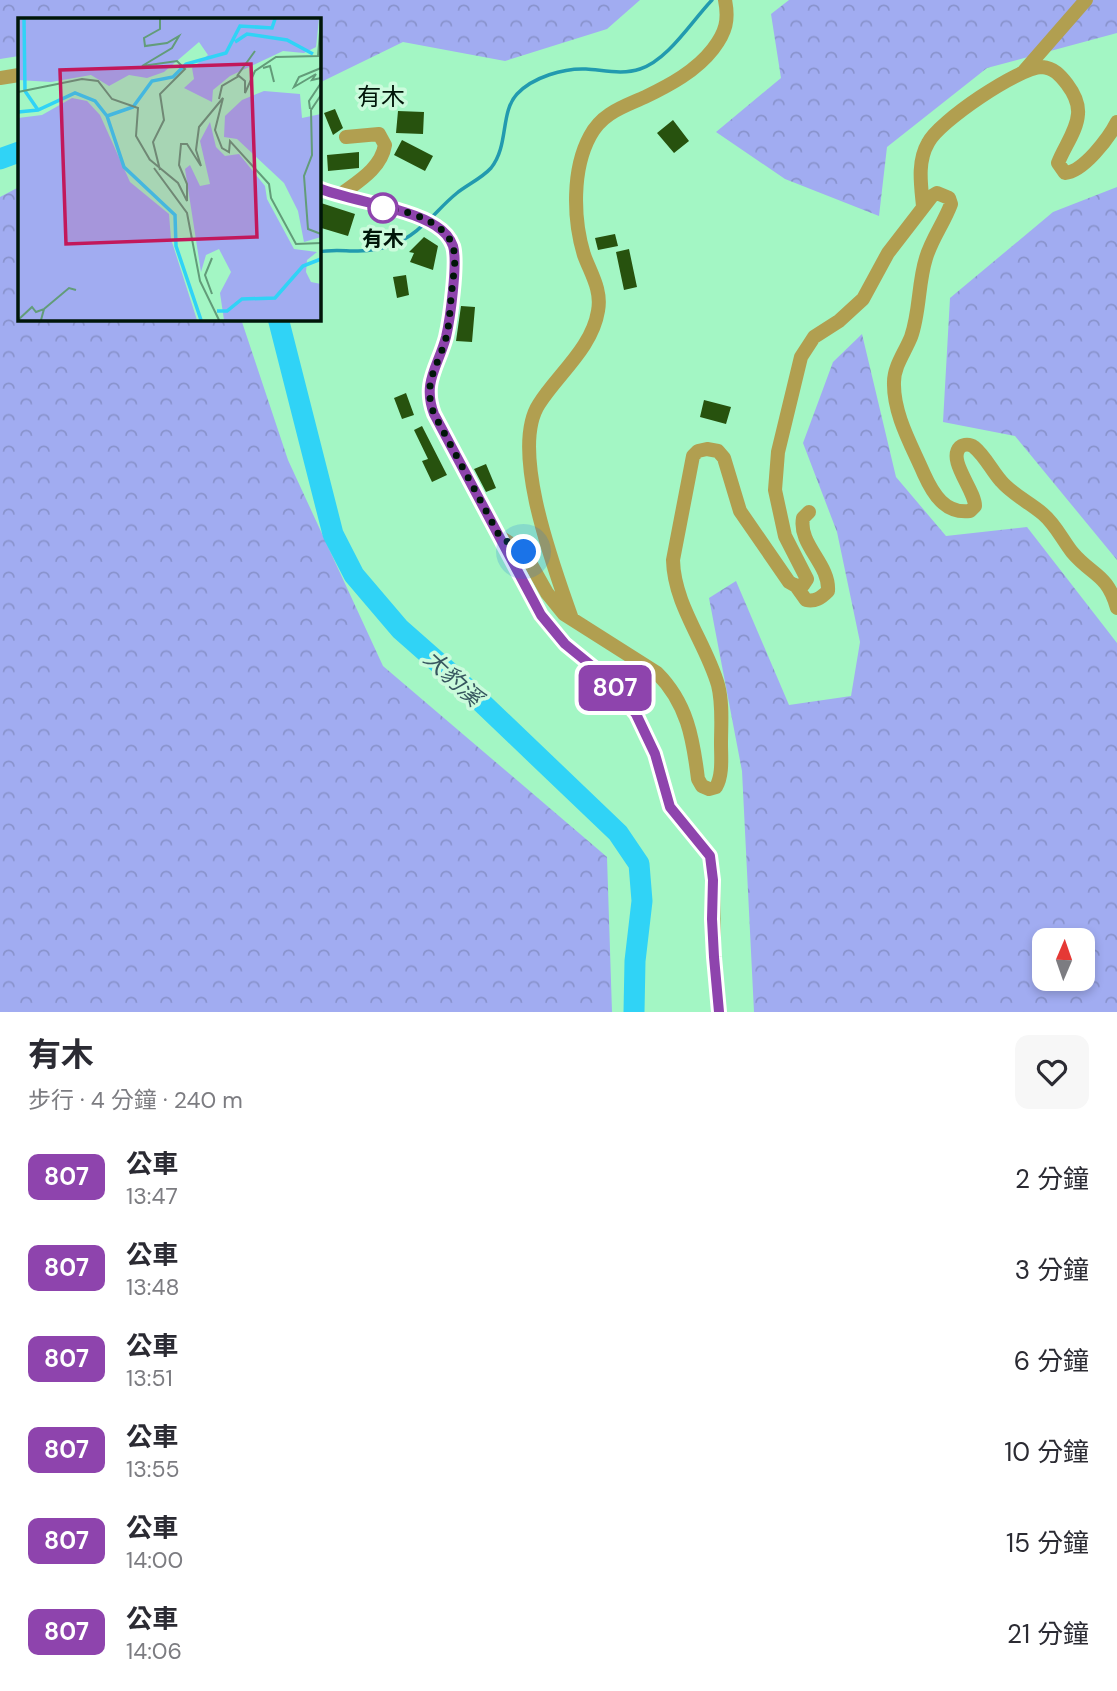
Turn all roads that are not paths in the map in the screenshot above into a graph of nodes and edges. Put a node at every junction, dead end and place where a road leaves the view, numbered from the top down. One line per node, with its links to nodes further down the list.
1 (725, 0): 15 (street)
2 (1086, 0): 3 (street)
3 (1024, 71): 6 (street); 10 (street)
4 (18, 75): 5 (street)
5 (0, 78)
6 (1117, 122)
7 (346, 137): 9 (street)
8 (320, 189): 9 (street)
9 (340, 195): 12 (street)
10 (923, 206): 13 (street); 14 (street)
11 (809, 512): 13 (street)
12 (500, 537): 15 (street); 16 (street)
13 (796, 586): 15 (street)
14 (1117, 608)
15 (572, 620)
16 (719, 1012)

